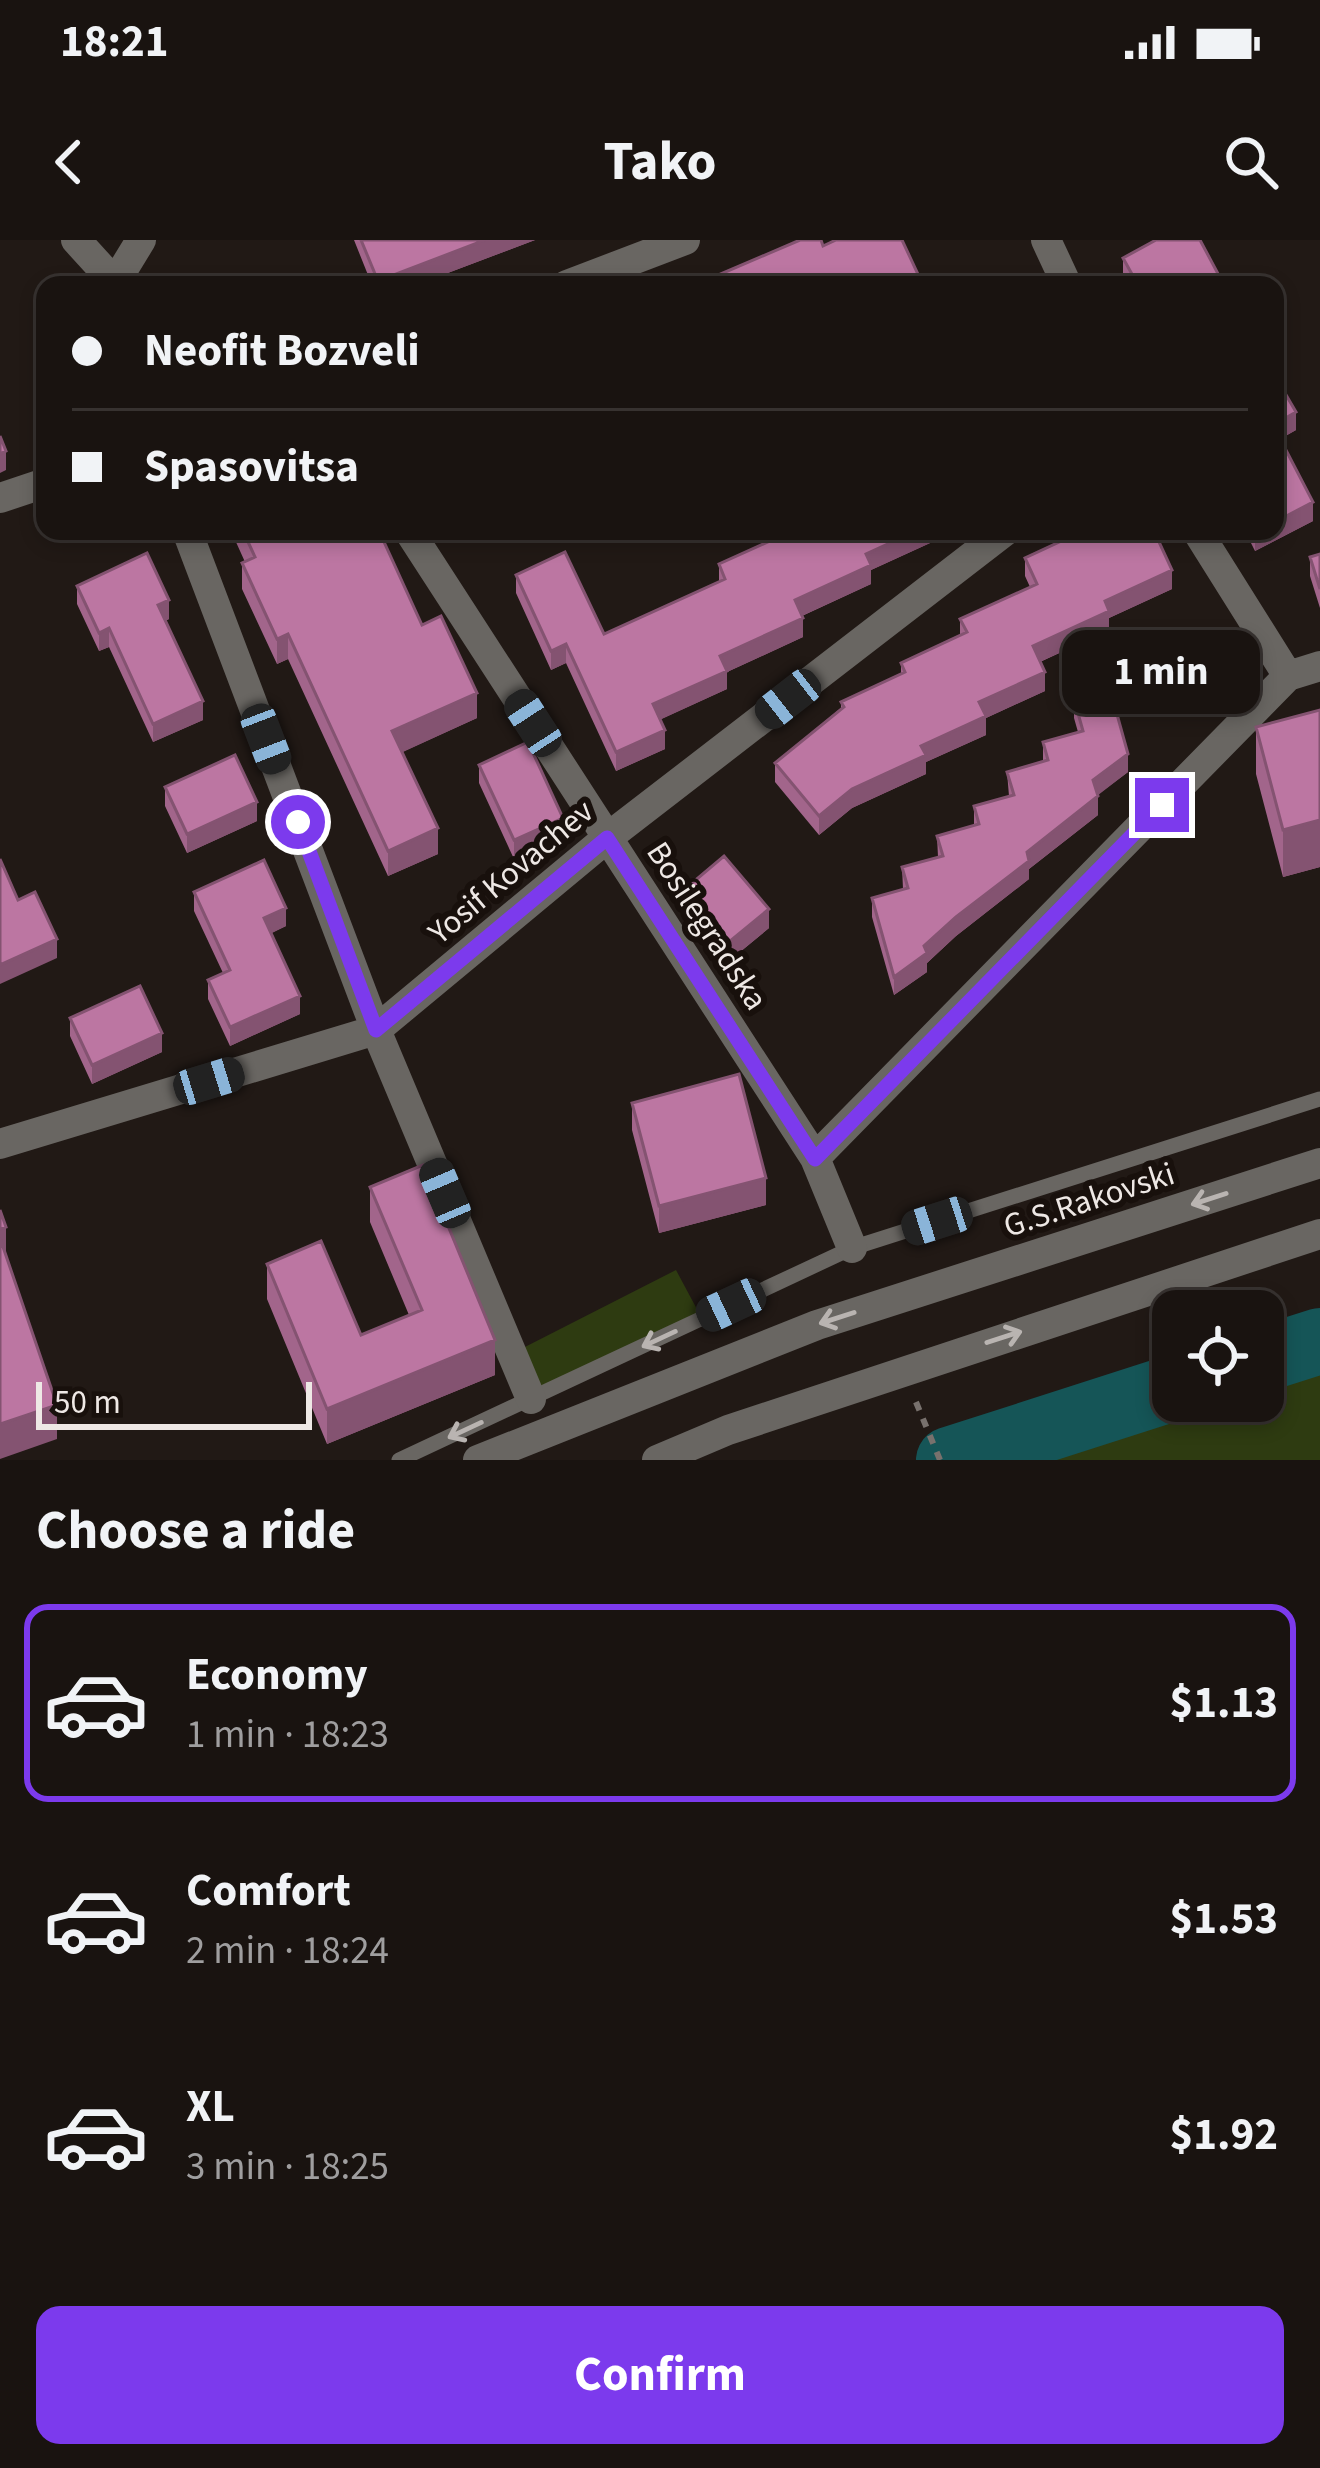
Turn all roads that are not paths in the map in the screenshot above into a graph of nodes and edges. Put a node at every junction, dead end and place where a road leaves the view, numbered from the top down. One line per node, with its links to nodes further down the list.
1 (76, 240): 5 (street)
2 (141, 240): 6 (street)
3 (685, 240): 7 (street)
4 (1046, 240): 8 (street)
5 (111, 276)
6 (123, 276)
7 (591, 276)
8 (1063, 276)
9 (36, 486): 10 (street)
10 (0, 498)
11 (190, 540): 18 (street)
12 (415, 540): 17 (street, Bosilegradska)
13 (993, 540): 17 (street, Yosif Kovachev)
14 (1203, 540): 16 (street)
15 (1320, 665): 16 (street)
16 (1288, 676): 21 (street)
17 (607, 838): 18 (street, Yosif Kovachev); 21 (street, Bosilegradska)
18 (376, 1030): 20 (street, Yosif Kovachev); 25 (street)
19 (1320, 1099): 24 (lane)
20 (0, 1144)
21 (815, 1159): 24 (street, Bosilegradska)
22 (1320, 1163): 27 (street, G.S.Rakovski, one-way to 27)
23 (1320, 1234): 28 (street, one-way to 23)
24 (852, 1248): 25 (lane, one-way to 25)
25 (531, 1399): 26 (lane, one-way to 26)
26 (398, 1460)
27 (478, 1460)
28 (657, 1460)

